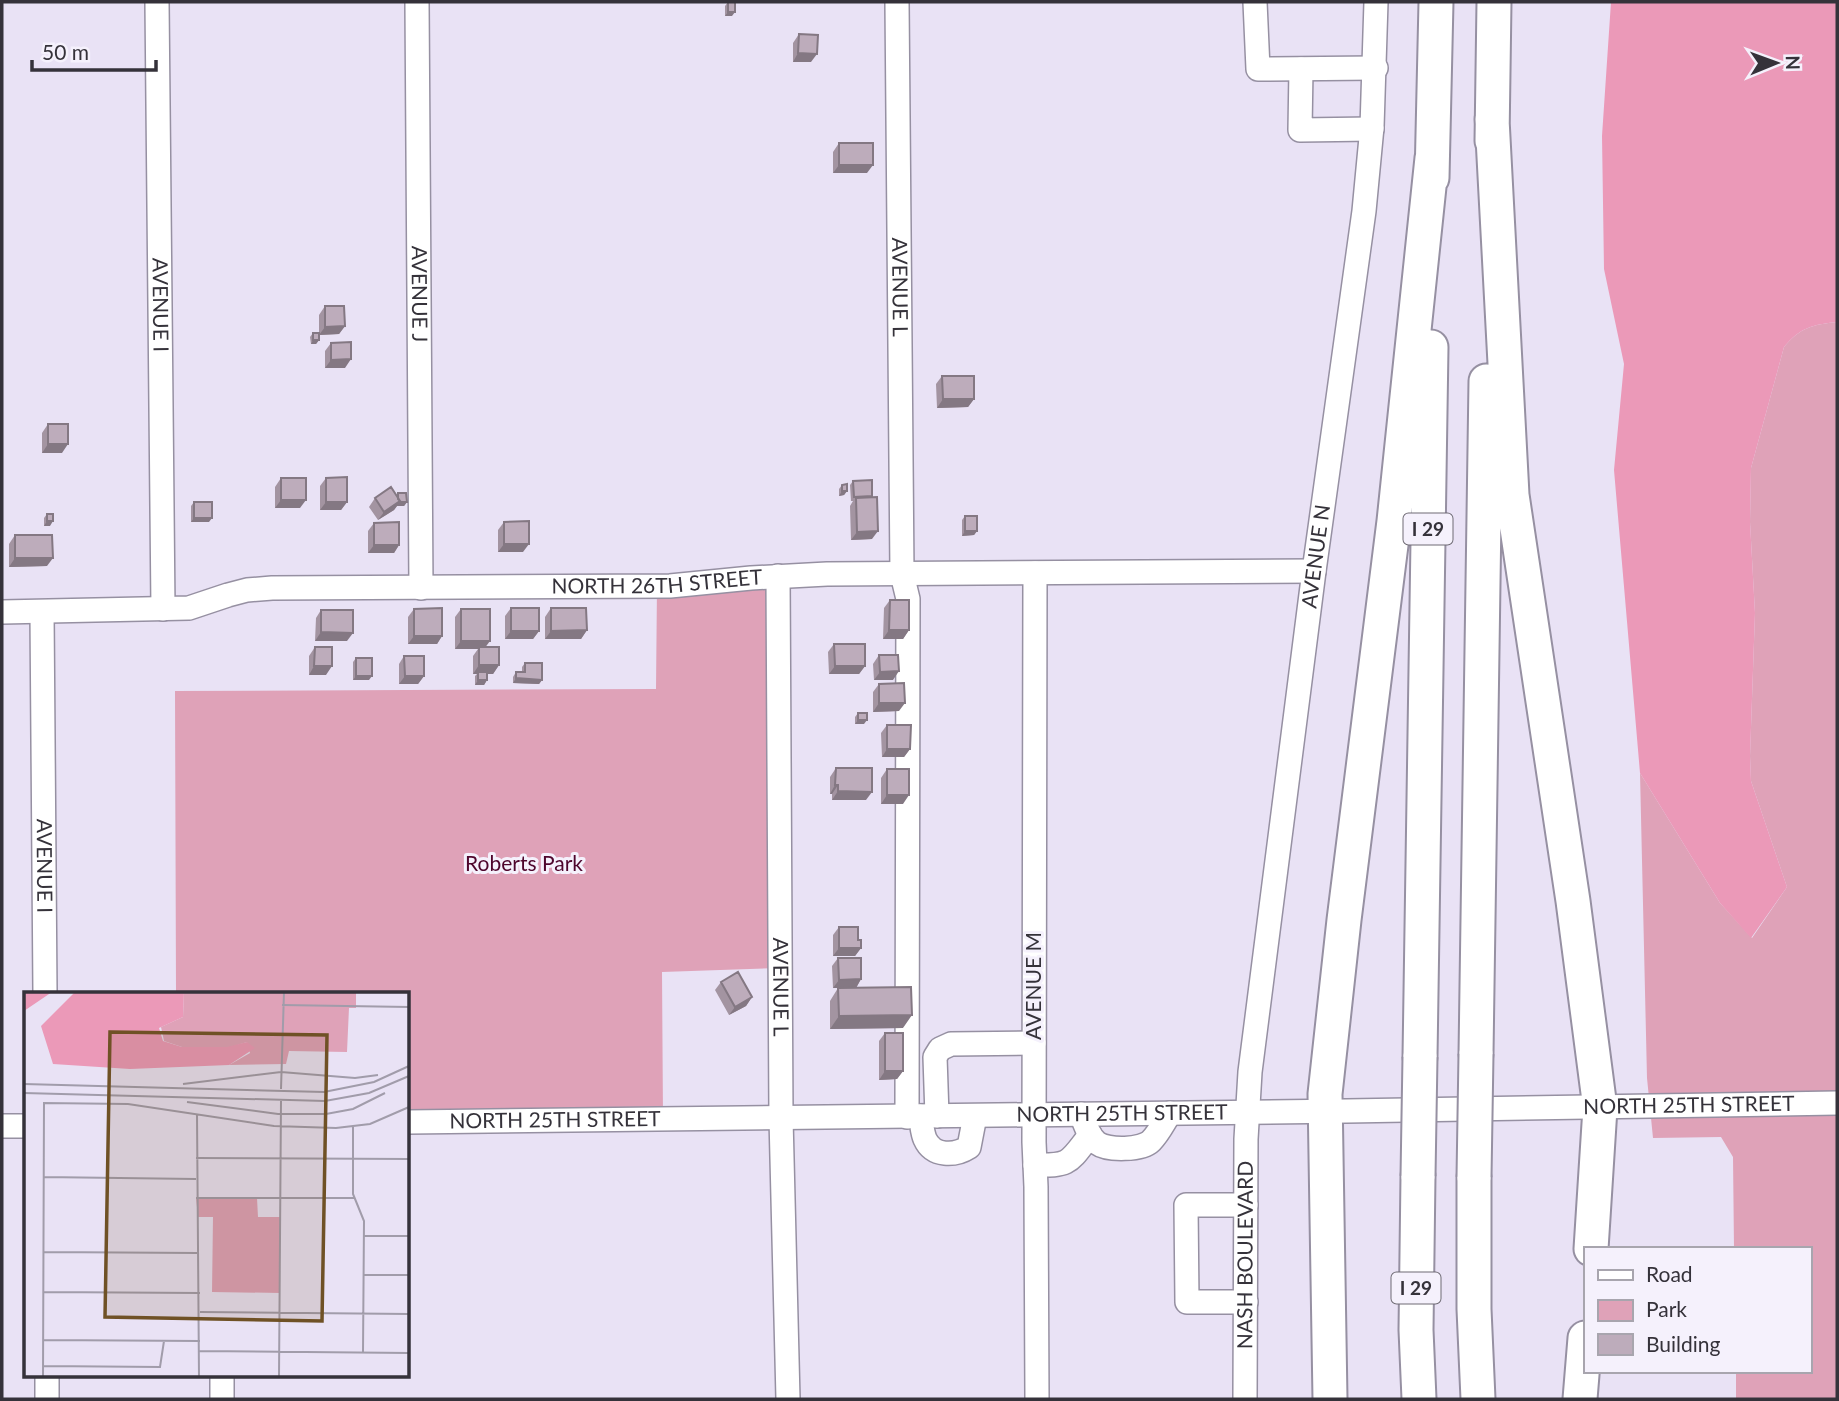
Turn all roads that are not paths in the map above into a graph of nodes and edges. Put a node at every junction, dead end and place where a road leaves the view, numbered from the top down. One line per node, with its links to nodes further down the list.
1 (157, 2): 18 (street, AVENUE I)
2 (417, 2): 17 (street, AVENUE J)
3 (897, 2): 15 (street, AVENUE L)
4 (1255, 2): 9 (street)
5 (1376, 2): 8 (street, AVENUE N)
6 (1436, 2): 12 (highway, I 29)
7 (1494, 2): 10 (highway, I 29)
8 (1376, 68): 9 (street); 11 (street, AVENUE N)
9 (1301, 69): 11 (street)
10 (1492, 119): 24 (highway); 51 (highway, I 29, bridge)
11 (1372, 130): 13 (street, AVENUE N)
12 (1432, 158): 26 (highway); 50 (highway, I 29, bridge)
13 (1314, 571): 14 (street, NORTH 26TH STREET); 25 (street, AVENUE N)
14 (1035, 573): 15 (street, NORTH 26TH STREET); 22 (street, AVENUE M)
15 (902, 574): 16 (street, NORTH 26TH STREET); 31 (street, AVENUE L)
16 (778, 576): 17 (street, NORTH 26TH STREET); 32 (street, AVENUE L)
17 (421, 588): 18 (street, NORTH 26TH STREET)
18 (163, 610): 20 (street, NORTH 26TH STREET)
19 (2, 612): 20 (street, NORTH 26TH STREET)
20 (43, 612): 21 (street, AVENUE I)
21 (45, 992)
22 (1034, 1043): 30 (street, AVENUE M); 31 (street)
23 (1837, 1103): 24 (street, NORTH 25TH STREET)
24 (1600, 1108): 26 (street, NORTH 25TH STREET); 39 (highway)
25 (1248, 1112): 26 (street, NORTH 25TH STREET); 27 (street, NORTH 25TH STREET); 38 (street, NASH BOULEVARD)
26 (1324, 1112): 49 (highway)
27 (1170, 1113): 28 (street, NORTH 25TH STREET); 36 (street)
28 (1081, 1114): 30 (street, NORTH 25TH STREET); 36 (street)
29 (975, 1115): 30 (street, NORTH 25TH STREET); 31 (street, NORTH 25TH STREET); 31 (street)
30 (1034, 1115): 37 (street, AVENUE M)
31 (921, 1116): 32 (street, NORTH 25TH STREET)
32 (781, 1118): 33 (street, NORTH 25TH STREET); 46 (street, AVENUE L)
33 (410, 1122)
34 (2, 1126): 35 (street)
35 (24, 1126)
36 (1090, 1135): 37 (street)
37 (1035, 1166): 47 (street, AVENUE M)
38 (1246, 1205): 40 (street, NASH BOULEVARD); 40 (street)
39 (1591, 1247)
40 (1246, 1302): 48 (street, NASH BOULEVARD)
41 (1584, 1350): 52 (highway)
42 (47, 1376): 44 (street)
43 (222, 1376): 45 (street)
44 (47, 1399)
45 (222, 1399)
46 (788, 1399)
47 (1037, 1399)
48 (1245, 1399)
49 (1330, 1399)
50 (1419, 1399)
51 (1478, 1399)
52 (1580, 1399)

